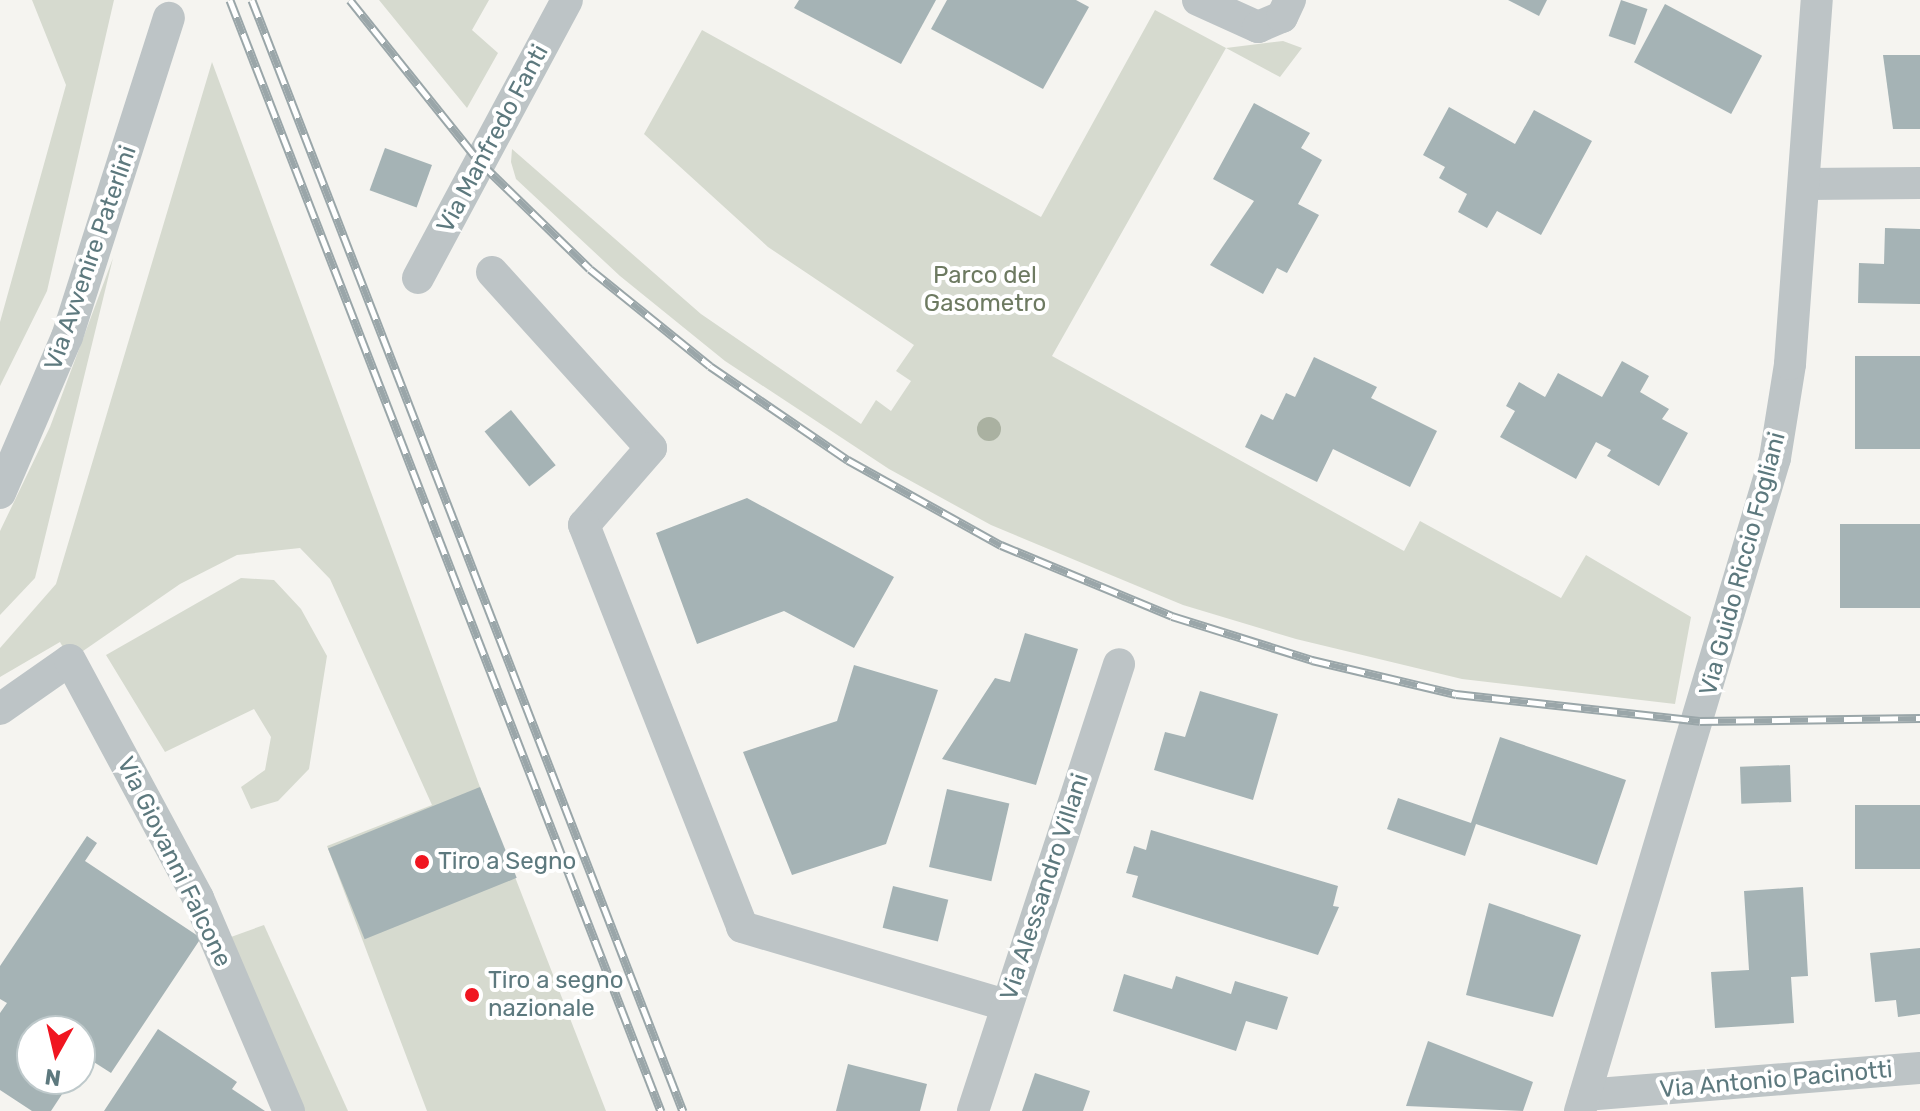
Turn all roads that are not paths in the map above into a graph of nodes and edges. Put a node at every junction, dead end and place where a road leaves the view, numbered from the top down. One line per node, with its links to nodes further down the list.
1 (567, 0): 9 (street, Via Manfredo Fanti)
2 (1198, 0): 3 (street)
3 (1290, 0)
4 (1817, 0): 7 (street, Via Guido Riccio Fogliani)
5 (169, 18): 10 (street, Via Avvenire Paterlini)
6 (1920, 183): 7 (street)
7 (1806, 184): 15 (street, Via Guido Riccio Fogliani)
8 (492, 272): 13 (street)
9 (418, 278)
10 (0, 493)
11 (1119, 664): 13 (street, Via Alessandro Villani)
12 (0, 709): 16 (street, Via Giovanni Falcone)
13 (1006, 1005): 17 (street, Via Alessandro Villani)
14 (1920, 1068): 15 (street, Via Antonio Pacinotti)
15 (1582, 1103)
16 (289, 1111)
17 (973, 1111)

